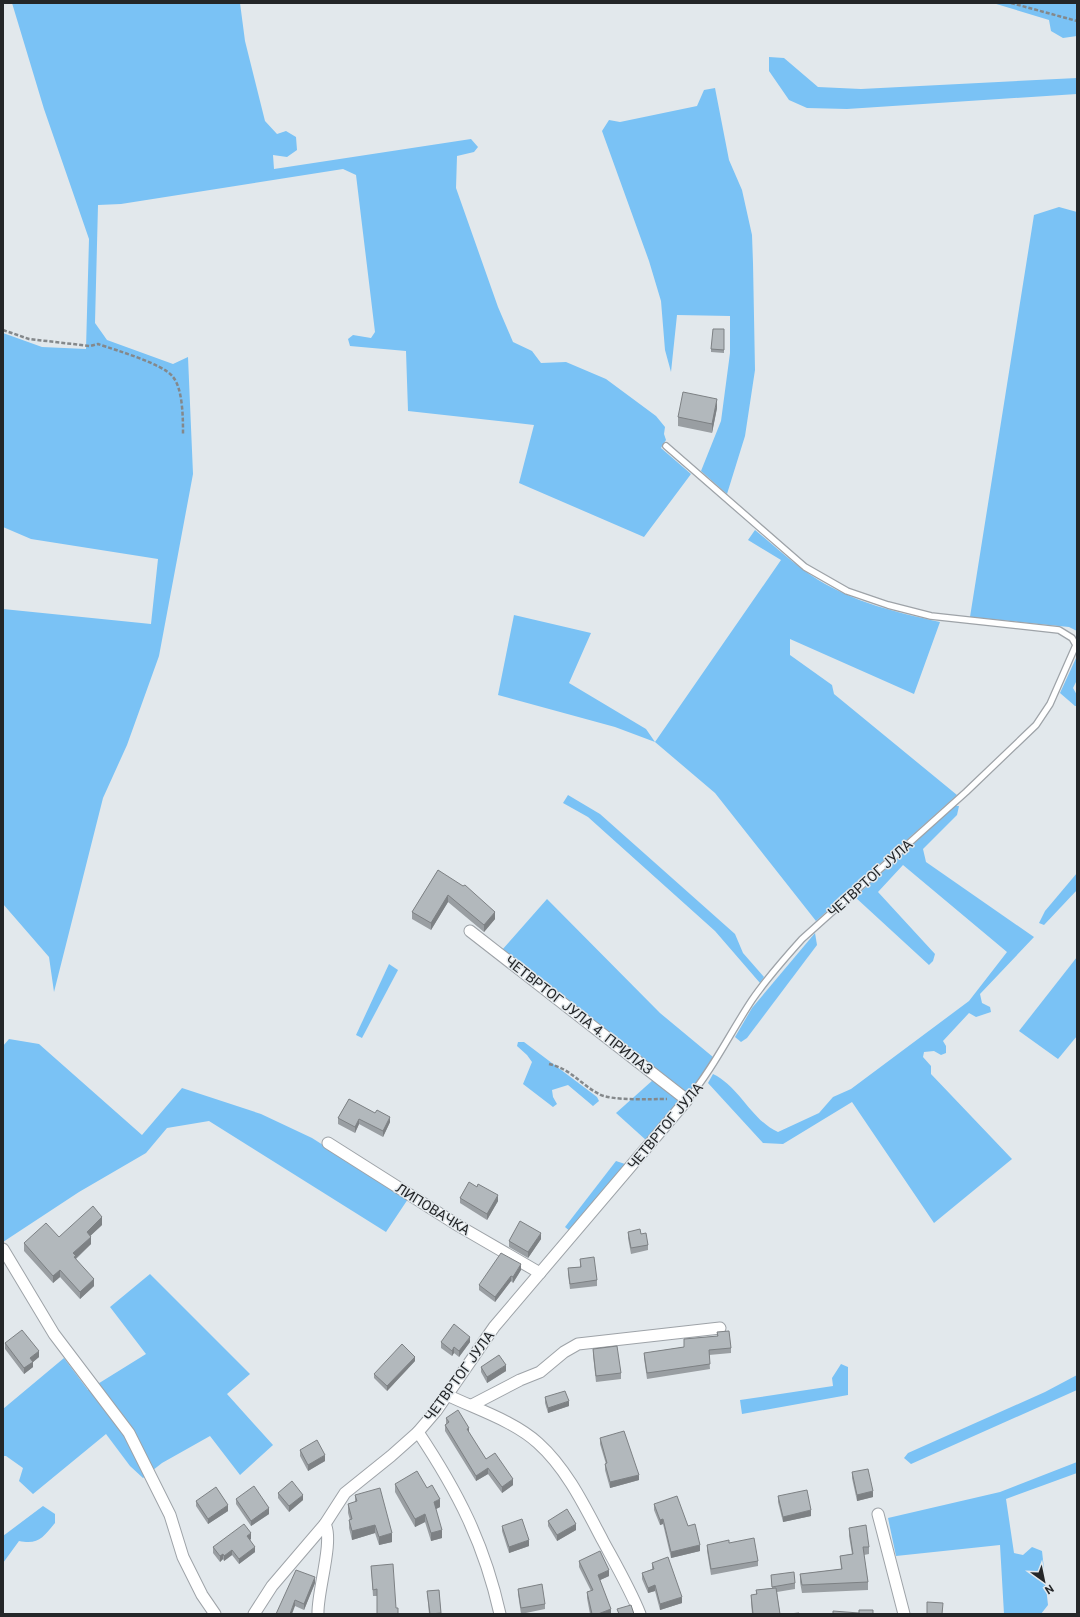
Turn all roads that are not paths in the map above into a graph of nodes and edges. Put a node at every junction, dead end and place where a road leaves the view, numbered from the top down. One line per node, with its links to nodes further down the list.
1 (666, 446): 2 (lane)
2 (1076, 645): 4 (lane, ЧЕТВРТОГ ЈУЛА)
3 (470, 931): 4 (street, ЧЕТВРТОГ ЈУЛА 4. ПРИЛАЗ)
4 (687, 1100): 7 (street, ЧЕТВРТОГ ЈУЛА)
5 (328, 1143): 7 (street, ЛИПОВАЧКА)
6 (3, 1249): 14 (street)
7 (540, 1273): 9 (street, ЧЕТВРТОГ ЈУЛА)
8 (720, 1328): 10 (street)
9 (447, 1395): 10 (street); 11 (street, ЧЕТВРТОГ ЈУЛА)
10 (472, 1405): 18 (street)
11 (418, 1432): 13 (street, ЧЕТВРТОГ ЈУЛА); 17 (street)
12 (878, 1514): 19 (street)
13 (326, 1524): 15 (street, ЧЕТВРТОГ ЈУЛА); 16 (street)
14 (215, 1614)
15 (254, 1614)
16 (318, 1614)
17 (500, 1614)
18 (640, 1614)
19 (904, 1614)

